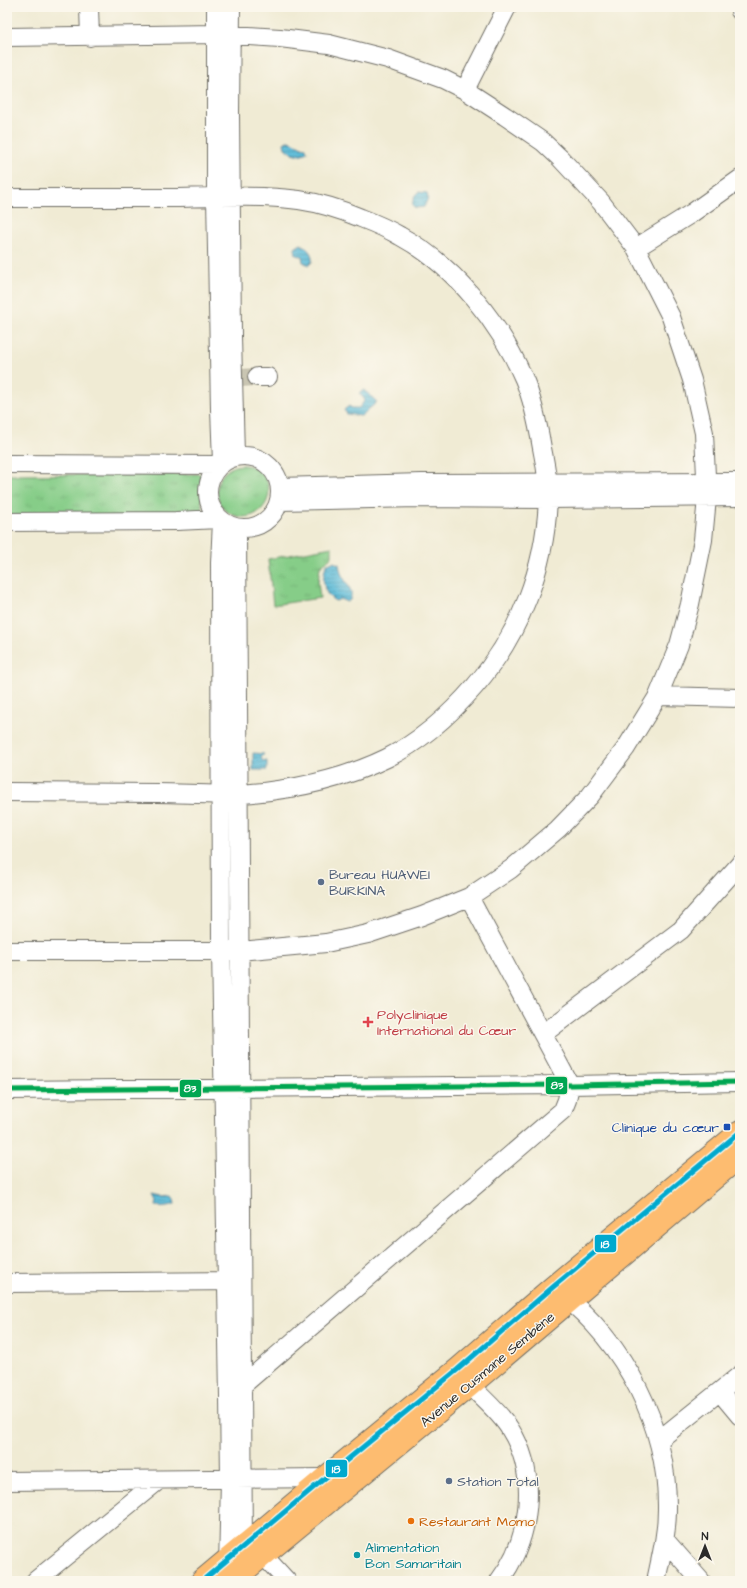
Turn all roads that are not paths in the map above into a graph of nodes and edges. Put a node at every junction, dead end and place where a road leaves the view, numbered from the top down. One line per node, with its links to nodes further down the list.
1 (90, 7): 9 (street)
2 (216, 7): 7 (street)
3 (231, 7): 7 (street)
4 (507, 7): 10 (street)
5 (740, 7): 6 (street)
6 (740, 11)
7 (224, 34): 9 (street); 10 (street); 12 (street)
8 (7, 37): 9 (street)
9 (90, 37)
10 (464, 90): 14 (street)
11 (740, 179): 14 (street)
12 (223, 197): 13 (street); 15 (street); 15 (street); 19 (street)
13 (7, 198)
14 (636, 248): 18 (street)
15 (225, 461): 16 (street); 20 (street); 23 (street)
16 (7, 464)
17 (740, 482): 18 (street)
18 (707, 490): 19 (street); 21 (street); 24 (street)
19 (548, 491): 20 (street); 27 (street)
20 (280, 494): 23 (street)
21 (740, 497)
22 (7, 522): 23 (street)
23 (226, 523): 27 (street)
24 (658, 696): 25 (street); 29 (street)
25 (740, 698)
26 (7, 792): 27 (street)
27 (230, 794): 31 (street); 32 (street)
28 (740, 864): 33 (street)
29 (469, 896): 32 (street); 33 (street)
30 (7, 951): 31 (street)
31 (221, 951): 32 (street); 36 (street)
32 (240, 951): 36 (street)
33 (543, 1034): 35 (street)
34 (740, 1082): 35 (street)
35 (570, 1085): 36 (street); 45 (street)
36 (233, 1089): 37 (street); 40 (street)
37 (7, 1090)
38 (740, 1132): 42 (main road, Avenue Ousmane Sembène)
39 (740, 1156): 42 (main road, Avenue Ousmane Sembène)
40 (235, 1281): 41 (street); 45 (street); 47 (street)
41 (7, 1283)
42 (561, 1293): 44 (main road, Avenue Ousmane Sembène); 49 (street)
43 (740, 1375): 46 (street)
44 (463, 1378): 50 (main road, Avenue Ousmane Sembène); 55 (main road, Avenue Ousmane Sembène); 59 (street)
45 (243, 1385): 47 (street); 51 (street)
46 (720, 1392): 48 (street); 49 (street)
47 (229, 1396): 51 (street)
48 (740, 1416)
49 (659, 1440): 54 (street)
50 (325, 1478): 51 (street); 55 (main road, Avenue Ousmane Sembène)
51 (237, 1479): 52 (street); 55 (street)
52 (159, 1480): 53 (street); 56 (street)
53 (7, 1481)
54 (665, 1540): 60 (street); 61 (street)
55 (242, 1562): 57 (main road, Avenue Ousmane Sembène); 58 (street)
56 (35, 1581)
57 (202, 1581)
58 (287, 1581)
59 (499, 1581)
60 (656, 1581)
61 (701, 1581)

